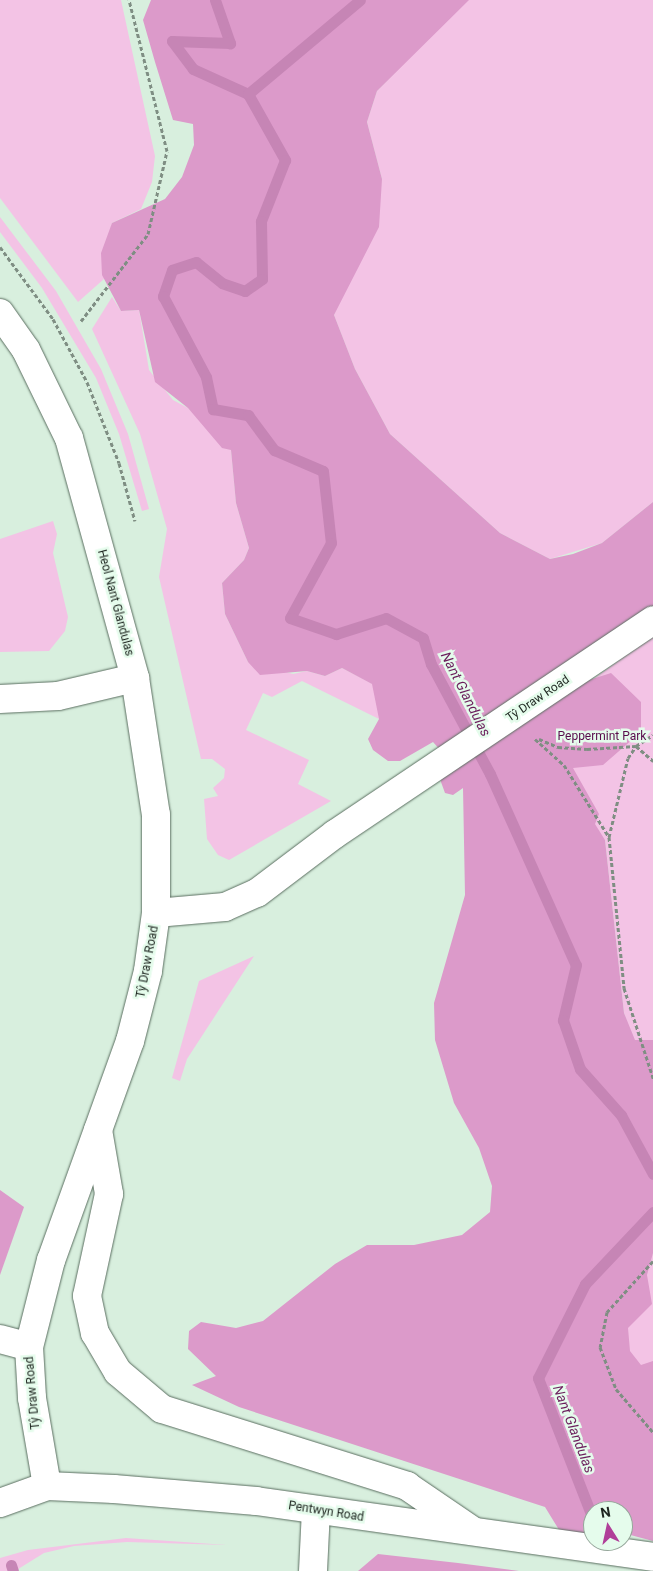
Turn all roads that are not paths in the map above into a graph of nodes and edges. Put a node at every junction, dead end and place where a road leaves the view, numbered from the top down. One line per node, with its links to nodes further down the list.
1 (0, 313): 3 (street, Heol Nant Glandulas)
2 (653, 620): 5 (street, Tŷ Draw Road)
3 (135, 678): 4 (street); 5 (street, Heol Nant Glandulas)
4 (0, 698)
5 (156, 913): 6 (street, Tŷ Draw Road)
6 (98, 1129): 8 (street, Tŷ Draw Road); 12 (street)
7 (0, 1339): 8 (street)
8 (29, 1348): 9 (street, Tŷ Draw Road)
9 (46, 1486): 10 (street, Pentwyn Road); 11 (street, Pentwyn Road)
10 (0, 1503)
11 (316, 1510): 12 (street, Pentwyn Road); 14 (street)
12 (481, 1536): 13 (street, Pentwyn Road)
13 (653, 1557)
14 (313, 1571)

